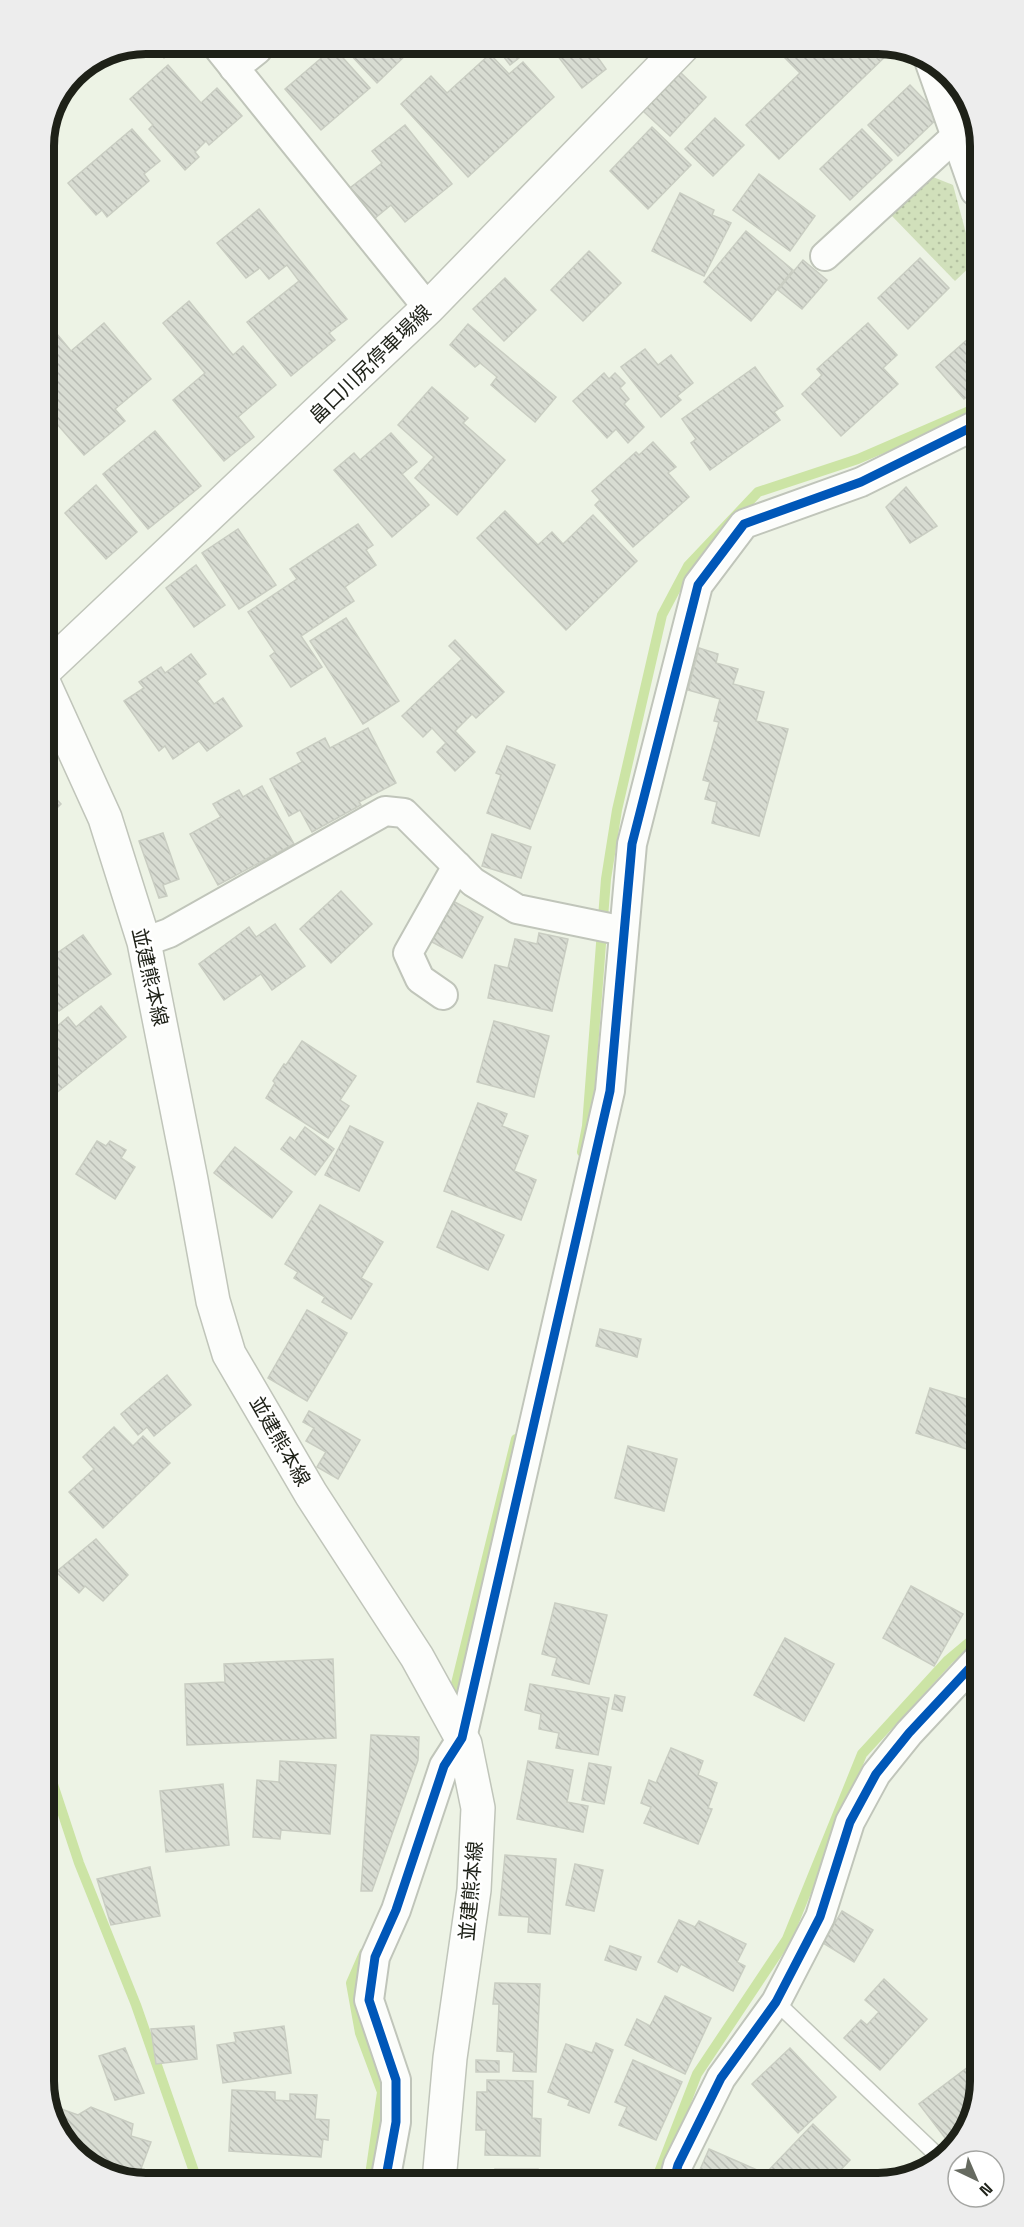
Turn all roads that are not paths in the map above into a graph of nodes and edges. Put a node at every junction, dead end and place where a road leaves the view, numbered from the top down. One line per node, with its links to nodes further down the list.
1 (244, 54): 3 (street)
2 (674, 54): 8 (main road, 畠口川尻停車場線)
3 (227, 59): 8 (street)
4 (934, 73): 5 (street)
5 (957, 135): 6 (street); 7 (street)
6 (970, 175)
7 (825, 256)
8 (428, 308): 10 (main road, 畠口川尻停車場線)
9 (970, 429): 13 (street)
10 (54, 661)
11 (54, 706): 14 (main road, 並建熊本線)
12 (457, 866): 13 (street); 14 (street); 15 (street)
13 (624, 931): 17 (street)
14 (144, 942): 17 (main road, 並建熊本線)
15 (443, 995)
16 (970, 1668): 18 (street)
17 (462, 1738): 20 (street); 21 (main road, 並建熊本線)
18 (776, 2002): 19 (lane); 22 (street)
19 (935, 2153)
20 (387, 2173)
21 (440, 2173)
22 (676, 2173)

